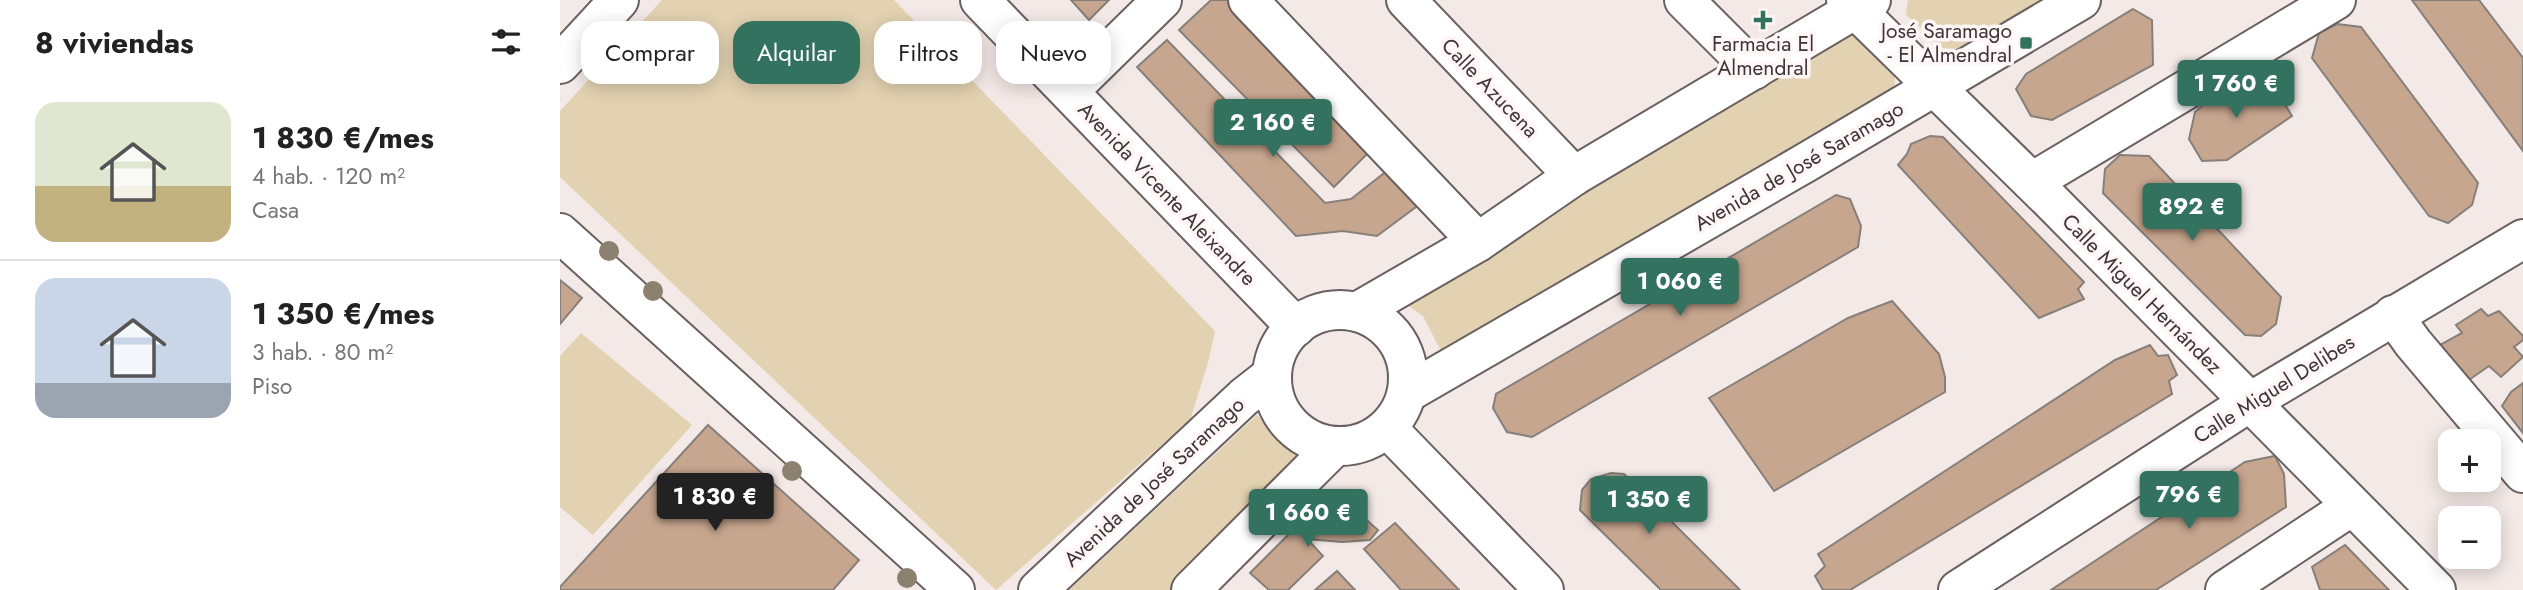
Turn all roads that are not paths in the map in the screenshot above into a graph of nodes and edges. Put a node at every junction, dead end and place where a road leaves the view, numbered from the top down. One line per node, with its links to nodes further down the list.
1 (619, 0): 10 (street)
2 (981, 0): 13 (street, Avenida Vicente Aleixandre)
3 (1162, 0): 13 (street)
4 (1248, 0): 18 (street)
5 (1406, 0): 14 (street, Calle Azucena)
6 (1684, 0): 11 (street)
7 (2081, 0): 12 (street, Avenida de José Saramago)
8 (2336, 0): 15 (street)
9 (1858, 3): 11 (street); 12 (street, Calle Miguel Hernández)
10 (560, 64)
11 (1754, 70): 14 (street)
12 (1934, 86): 15 (street, Calle Miguel Hernández); 23 (street, Avenida de José Saramago)
13 (1069, 92): 21 (street, Avenida Vicente Aleixandre)
14 (1574, 176): 18 (street)
15 (2032, 182): 24 (street, Calle Miguel Hernández)
16 (560, 233): 30 (street)
17 (2523, 239): 20 (street, Calle Miguel Delibes)
18 (1478, 242): 19 (street)
19 (1357, 312): 21 (street); 23 (street)
20 (2393, 315): 24 (street, Calle Miguel Delibes); 27 (street)
21 (1296, 327): 22 (street)
22 (1272, 375): 26 (street); 31 (street, Avenida de José Saramago)
23 (1407, 393): 25 (street)
24 (2250, 402): 28 (street, Calle Miguel Hernández); 34 (street, Calle Miguel Delibes)
25 (1387, 428): 26 (street); 33 (street)
26 (1335, 446): 32 (street)
27 (2523, 473)
28 (2352, 506): 29 (street); 35 (street, Calle Miguel Hernández)
29 (2237, 587)
30 (955, 590)
31 (1038, 590)
32 (1191, 590)
33 (1544, 590)
34 (1958, 590)
35 (2436, 590)

